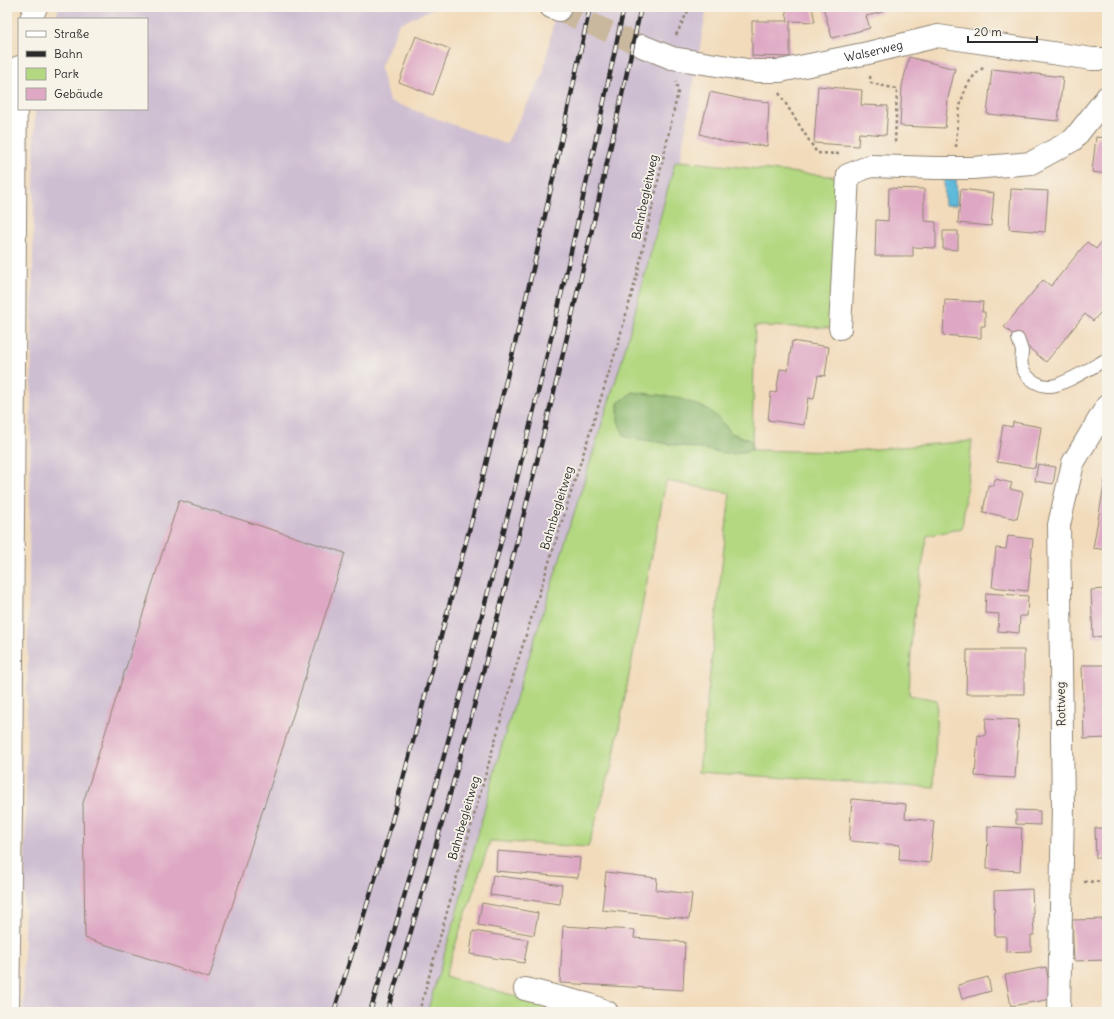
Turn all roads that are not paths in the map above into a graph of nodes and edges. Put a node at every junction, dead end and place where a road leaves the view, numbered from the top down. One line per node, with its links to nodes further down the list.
1 (36, 7): 2 (street)
2 (32, 18)
3 (642, 46): 4 (street, Walserweg)
4 (1107, 59)
5 (18, 71): 12 (street)
6 (1107, 97): 7 (street)
7 (840, 328)
8 (1018, 339): 9 (lane)
9 (1107, 359)
10 (1107, 406): 14 (street, Rottweg)
11 (525, 989): 13 (street)
12 (8, 1012)
13 (607, 1012)
14 (1060, 1012)

